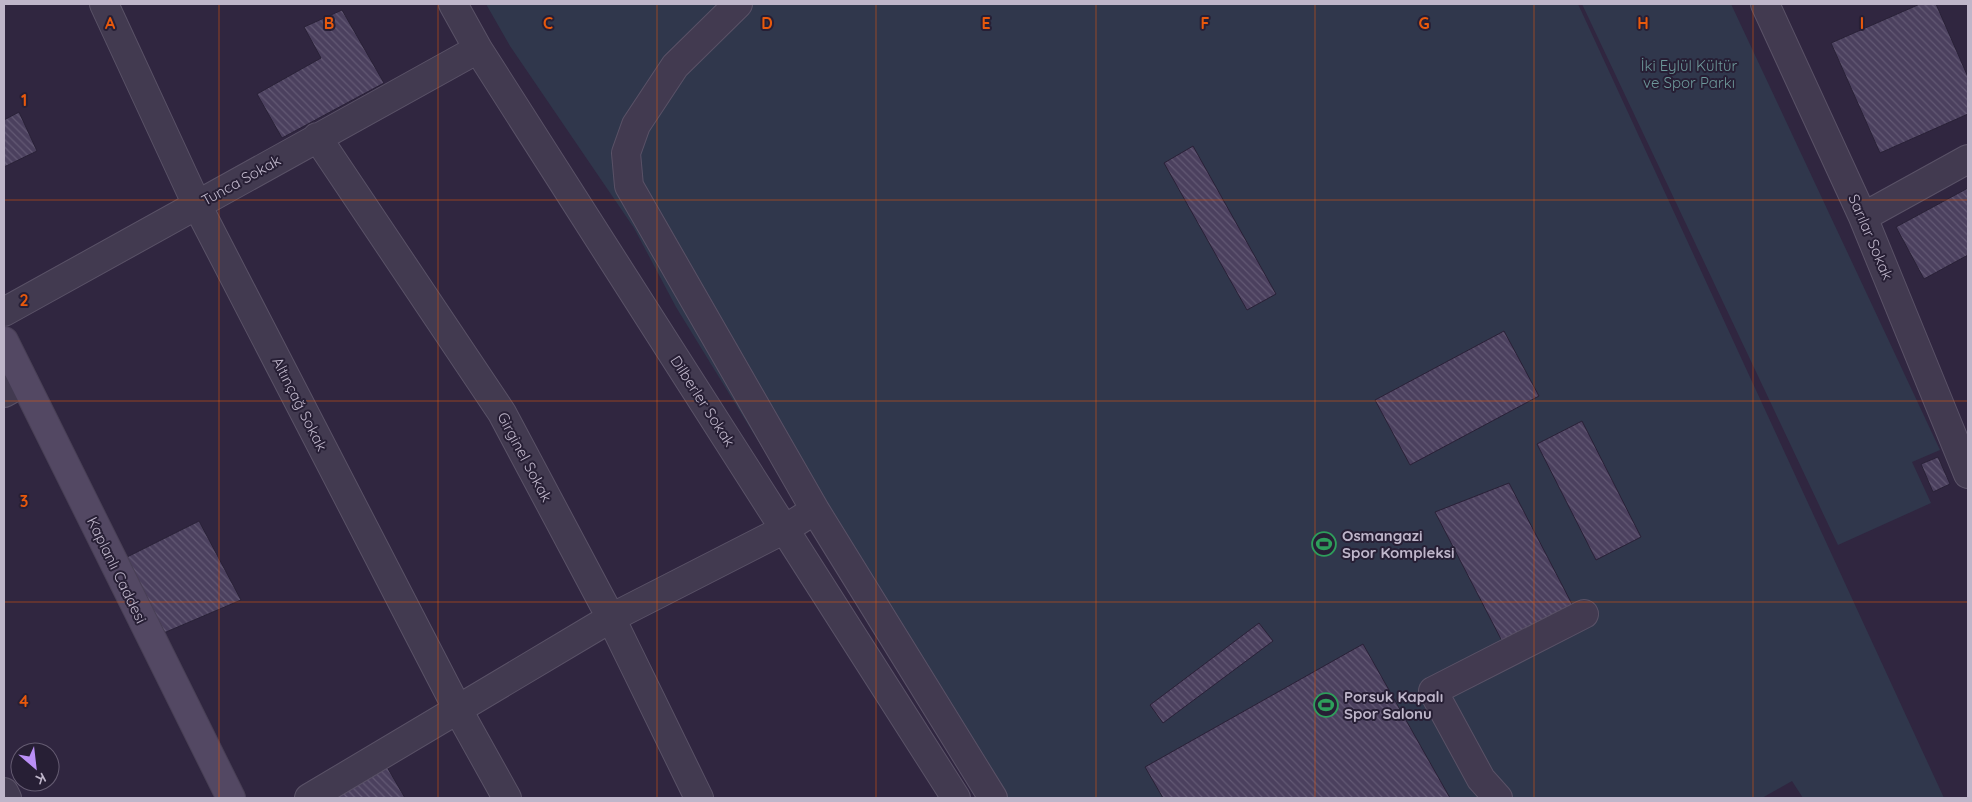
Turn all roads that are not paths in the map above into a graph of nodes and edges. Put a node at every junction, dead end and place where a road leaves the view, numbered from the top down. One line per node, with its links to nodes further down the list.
1 (104, 4): 8 (street, Altınçağ Sokak)
2 (453, 4): 5 (street, Dilberler Sokak)
3 (738, 4): 14 (street)
4 (1765, 4): 9 (street, Sarılar Sokak)
5 (478, 49): 6 (street, Tunca Sokak); 15 (street, Dilberler Sokak)
6 (317, 137): 8 (street, Tunca Sokak); 17 (street, Girginel Sokak)
7 (1968, 159): 9 (street)
8 (197, 205): 10 (street, Tunca Sokak); 18 (street, Altınçağ Sokak)
9 (1863, 217): 13 (street, Sarılar Sokak)
10 (4, 312)
11 (4, 341): 12 (main road, Kaplanlı Caddesi)
12 (14, 388): 21 (main road, Kaplanlı Caddesi)
13 (1968, 474)
14 (815, 510): 15 (street); 26 (street)
15 (785, 529): 17 (street); 25 (street, Dilberler Sokak)
16 (1584, 614): 27 (street)
17 (611, 618): 18 (street); 24 (street, Girginel Sokak)
18 (458, 710): 22 (street); 23 (street, Altınçağ Sokak)
19 (4, 792): 20 (street)
20 (7, 798)
21 (231, 798)
22 (309, 798)
23 (506, 798)
24 (699, 798)
25 (956, 798)
26 (993, 798)
27 (1498, 798)

